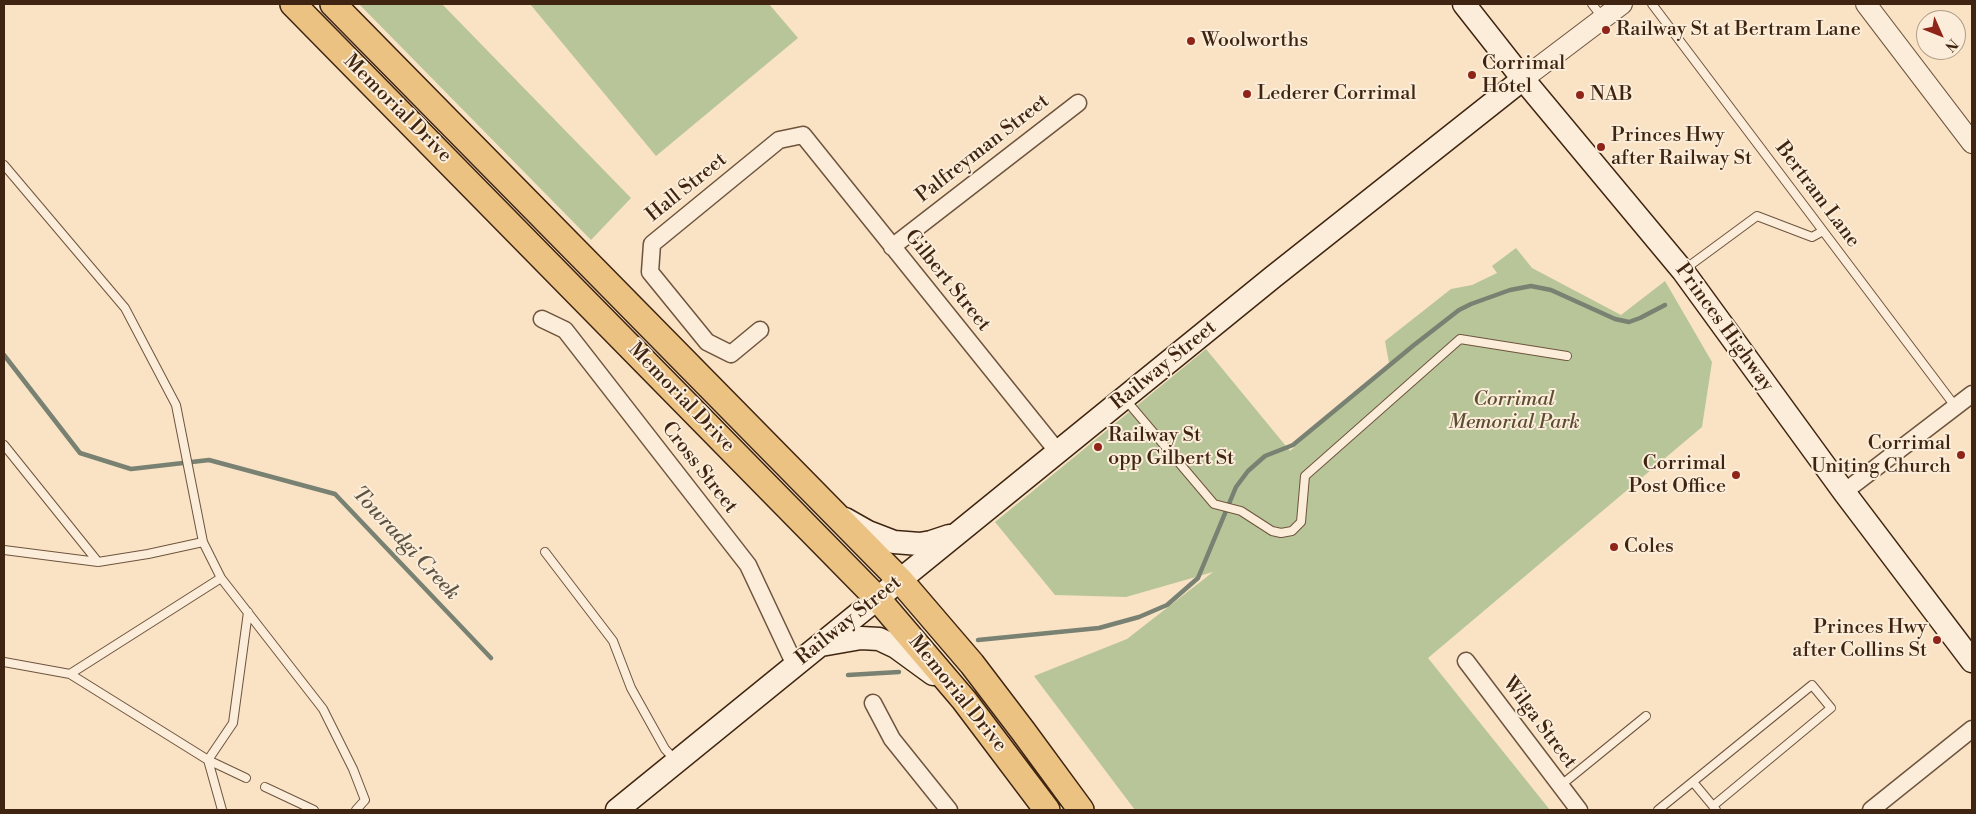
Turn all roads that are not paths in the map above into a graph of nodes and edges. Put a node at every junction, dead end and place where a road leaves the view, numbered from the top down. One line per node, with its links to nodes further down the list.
1 (293, 4): 33 (main road, Memorial Drive)
2 (334, 4): 25 (main road, Memorial Drive)
3 (1464, 4): 8 (main road, Princes Highway)
4 (1622, 4): 7 (street, Railway Street)
5 (1652, 4): 13 (lane, Bertram Lane)
6 (1866, 4): 11 (street)
7 (1598, 11): 8 (street, Railway Street)
8 (1523, 79): 15 (main road, Princes Highway); 20 (main road, Railway Street)
9 (1078, 103): 14 (street, Palfreyman Street)
10 (803, 136): 14 (street, Gilbert Street); 17 (street, Hall Street)
11 (1972, 143)
12 (4, 165): 27 (lane)
13 (1823, 231): 15 (lane); 21 (lane, Bertram Lane)
14 (892, 247): 23 (street, Gilbert Street)
15 (1683, 270): 24 (main road, Princes Highway)
16 (542, 319): 39 (street, Cross Street)
17 (760, 330)
18 (1567, 356): 20 (lane)
19 (1972, 394): 21 (street)
20 (1124, 398): 23 (main road, Railway Street)
21 (1955, 406): 24 (street)
22 (4, 445): 30 (lane)
23 (1058, 452): 26 (main road, Railway Street)
24 (1844, 492): 37 (main road, Princes Highway)
25 (834, 512): 26 (main road); 32 (main road, Memorial Drive)
26 (962, 530): 32 (main road, Railway Street)
27 (204, 542): 30 (lane); 31 (lane)
28 (4, 550): 30 (lane)
29 (545, 552): 46 (lane)
30 (98, 562)
31 (221, 578): 34 (lane); 40 (lane)
32 (900, 580): 33 (main road, Railway Street); 58 (main road, Memorial Drive)
33 (877, 598): 35 (main road, Railway Street); 41 (main road, Memorial Drive)
34 (248, 612): 45 (lane); 54 (lane)
35 (819, 646): 39 (main road, Railway Street); 41 (main road)
36 (1466, 661): 49 (street, Wilga Street)
37 (1972, 661)
38 (4, 662): 40 (lane)
39 (795, 666): 46 (main road, Railway Street)
40 (70, 674): 45 (lane)
41 (964, 700): 57 (main road, Memorial Drive)
42 (873, 703): 56 (street)
43 (1646, 716): 49 (lane)
44 (1972, 729): 61 (street)
45 (208, 760): 47 (lane); 52 (lane)
46 (676, 762): 55 (main road, Railway Street)
47 (246, 778)
48 (1693, 782): 51 (lane); 51 (lane); 60 (lane)
49 (1560, 786): 59 (street, Wilga Street)
50 (264, 787): 53 (lane)
51 (1714, 808)
52 (222, 810)
53 (314, 810)
54 (356, 810)
55 (617, 810)
56 (950, 810)
57 (1047, 810)
58 (1081, 810)
59 (1579, 810)
60 (1658, 810)
61 (1871, 810)

